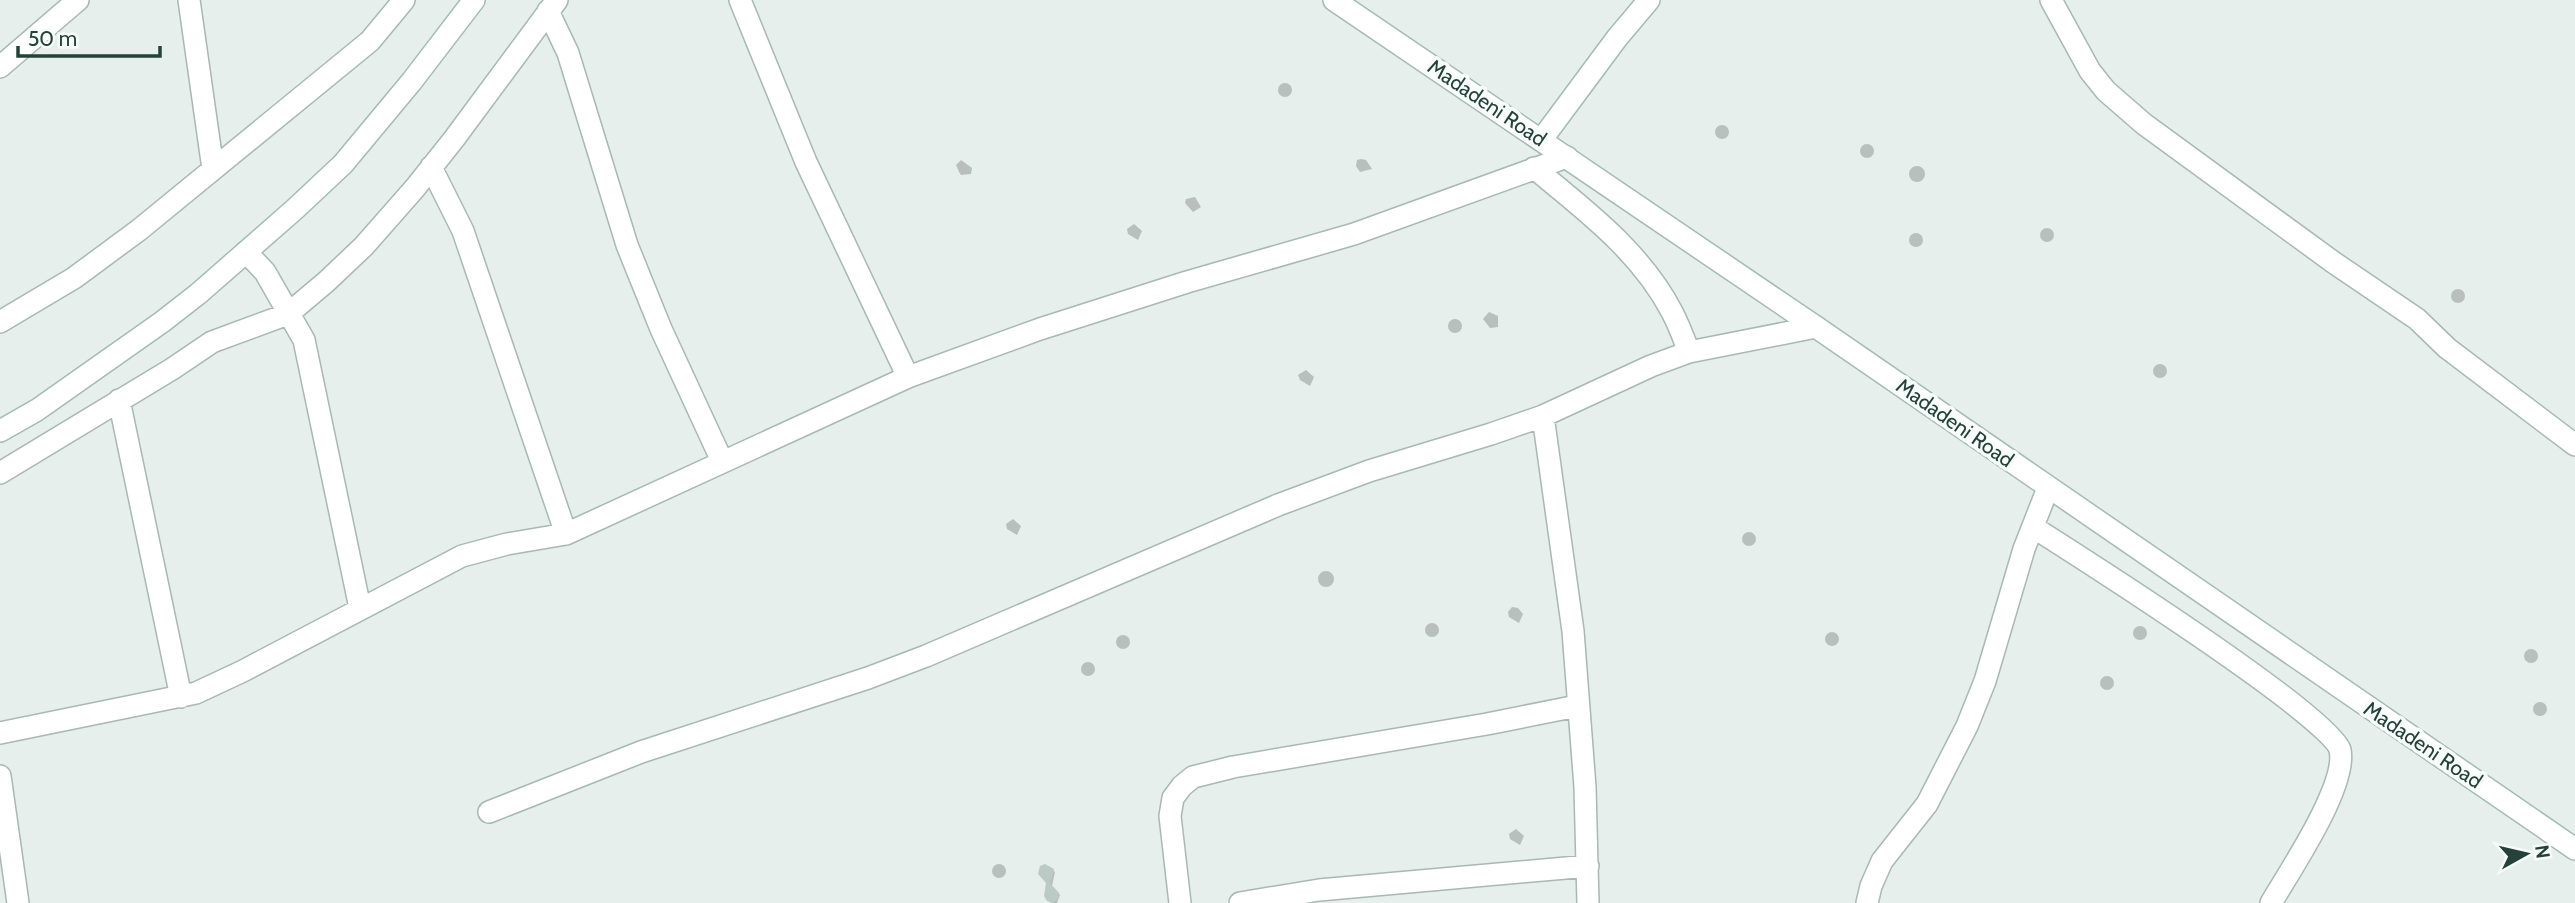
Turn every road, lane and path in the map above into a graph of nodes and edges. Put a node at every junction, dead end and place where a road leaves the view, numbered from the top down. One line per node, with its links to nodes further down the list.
1 (78, 0): 10 (street)
2 (189, 0): 15 (street)
3 (404, 0): 15 (street)
4 (474, 0): 16 (street)
5 (740, 0): 21 (street)
6 (1334, 0): 11 (street, Madadeni Road)
7 (1649, 0): 11 (street)
8 (2051, 0): 25 (street)
9 (552, 6): 13 (street); 26 (street)
10 (0, 67)
11 (1542, 139): 12 (street, Madadeni Road)
12 (1567, 157): 14 (street); 19 (street, Madadeni Road)
13 (431, 167): 17 (street); 30 (street)
14 (1534, 168): 20 (street); 21 (street)
15 (212, 169): 18 (street)
16 (246, 252): 17 (street); 24 (street)
17 (288, 314): 22 (street); 31 (street)
18 (0, 322)
19 (1816, 327): 20 (street); 28 (street, Madadeni Road)
20 (1689, 352): 23 (street)
21 (908, 377): 26 (street)
22 (120, 401): 27 (street); 32 (street)
23 (1543, 416): 33 (street); 36 (street)
24 (0, 431)
25 (2575, 445)
26 (722, 461): 30 (street)
27 (0, 473)
28 (2049, 488): 29 (street); 37 (street, Madadeni Road)
29 (2033, 527): 43 (street); 44 (street)
30 (566, 534): 31 (street)
31 (360, 608): 32 (street)
32 (181, 697): 34 (street)
33 (1577, 706): 38 (street); 40 (street)
34 (0, 733)
35 (0, 776): 39 (street)
36 (489, 812)
37 (2575, 849)
38 (1588, 866): 41 (street); 42 (street)
39 (12, 899)
40 (1180, 903)
41 (1240, 903)
42 (1588, 903)
43 (1867, 903)
44 (2271, 903)

